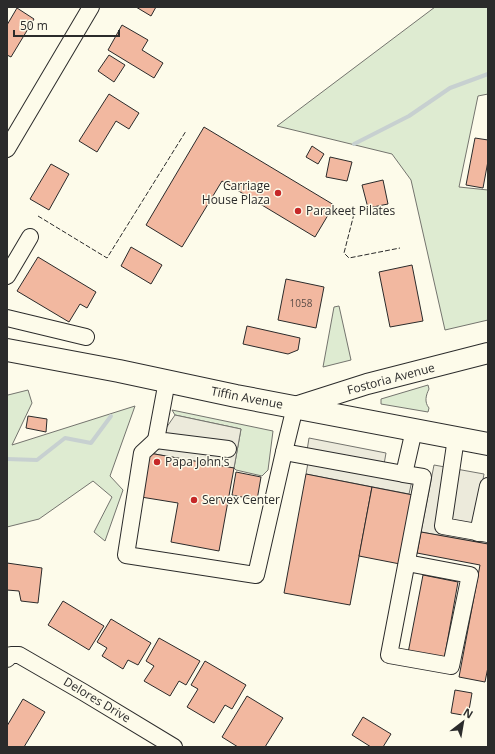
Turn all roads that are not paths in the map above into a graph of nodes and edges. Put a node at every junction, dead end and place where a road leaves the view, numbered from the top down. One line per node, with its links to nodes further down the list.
1 (90, 7): 2 (street)
2 (13, 126): 3 (street)
3 (7, 149)
4 (30, 237): 5 (street)
5 (7, 276)
6 (7, 318): 7 (street)
7 (86, 337)
8 (7, 350): 10 (highway, Tiffin Avenue)
9 (488, 353): 11 (main road, Fostoria Avenue)
10 (167, 381): 11 (highway, Tiffin Avenue); 14 (street)
11 (295, 407): 12 (highway, Tiffin Avenue); 17 (street)
12 (414, 430): 13 (highway, Tiffin Avenue); 18 (street)
13 (456, 438): 15 (highway, Tiffin Avenue); 20 (street)
14 (156, 440): 16 (street); 17 (street)
15 (488, 444)
16 (228, 449)
17 (284, 452): 18 (street)
18 (404, 474): 21 (street)
19 (488, 485): 20 (street)
20 (483, 534)
21 (407, 563): 21 (street)
22 (13, 657): 23 (street, Delores Drive)
23 (174, 747)

